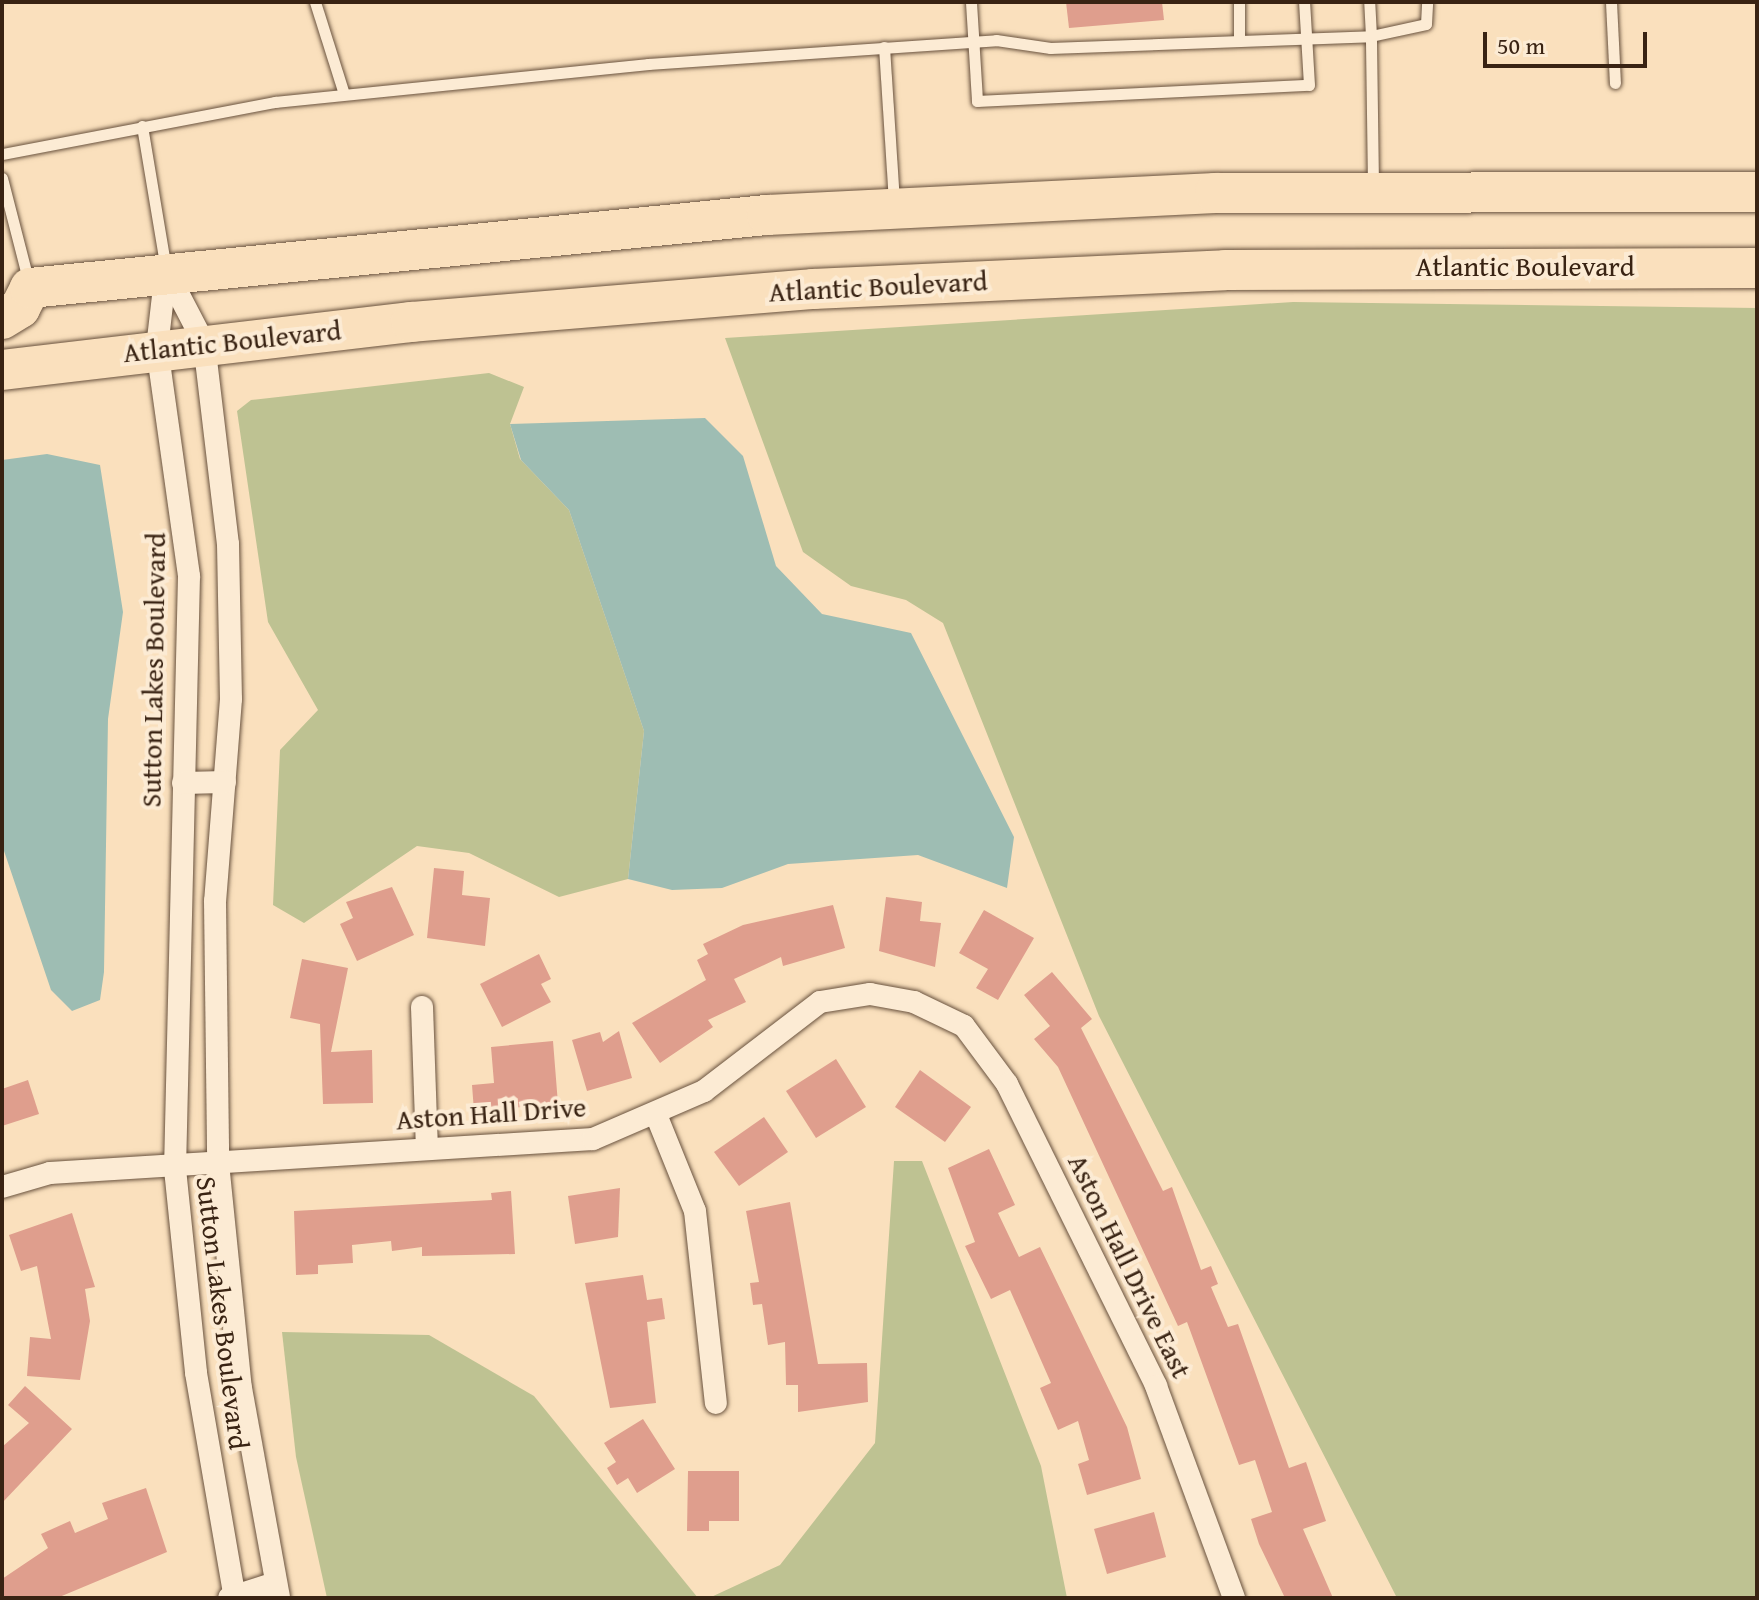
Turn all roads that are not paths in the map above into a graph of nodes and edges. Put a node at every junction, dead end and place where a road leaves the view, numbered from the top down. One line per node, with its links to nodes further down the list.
1 (315, 2): 14 (lane)
2 (971, 2): 10 (lane)
3 (1239, 2): 11 (lane)
4 (1304, 2): 9 (lane)
5 (1369, 2): 8 (lane)
6 (1427, 2): 8 (lane)
7 (1611, 2): 13 (lane)
8 (1371, 36): 9 (lane); 18 (lane)
9 (1305, 39): 10 (lane); 11 (lane)
10 (973, 41): 11 (lane); 12 (lane)
11 (1239, 41)
12 (884, 47): 14 (lane); 20 (lane)
13 (1615, 83)
14 (344, 94): 15 (lane)
15 (142, 126): 16 (lane); 22 (lane)
16 (2, 154)
17 (2, 178): 23 (lane)
18 (1373, 190): 19 (highway); 20 (highway)
19 (1757, 192)
20 (895, 207): 22 (highway)
21 (1757, 268): 25 (highway, Atlantic Boulevard)
22 (166, 270): 23 (highway); 25 (street, Sutton Lakes Boulevard); 26 (street, Sutton Lakes Boulevard)
23 (30, 288): 24 (highway)
24 (2, 319)
25 (204, 343): 26 (highway, Atlantic Boulevard); 28 (street, Sutton Lakes Boulevard)
26 (157, 348): 27 (highway, Atlantic Boulevard); 29 (street, Sutton Lakes Boulevard)
27 (2, 370)
28 (225, 782): 29 (street); 34 (street, Sutton Lakes Boulevard)
29 (183, 783): 35 (street, Sutton Lakes Boulevard)
30 (914, 1002): 32 (street, Aston Hall Drive); 40 (street, Aston Hall Drive East)
31 (422, 1007): 33 (street)
32 (657, 1117): 33 (street, Aston Hall Drive); 37 (street)
33 (427, 1148): 34 (street, Aston Hall Drive)
34 (218, 1163): 35 (street, Aston Hall Drive); 38 (street, Sutton Lakes Boulevard)
35 (175, 1169): 36 (street, Aston Hall Drive); 39 (street, Sutton Lakes Boulevard)
36 (2, 1187)
37 (716, 1403)
38 (277, 1591): 39 (street)
39 (233, 1598)
40 (1234, 1598)

